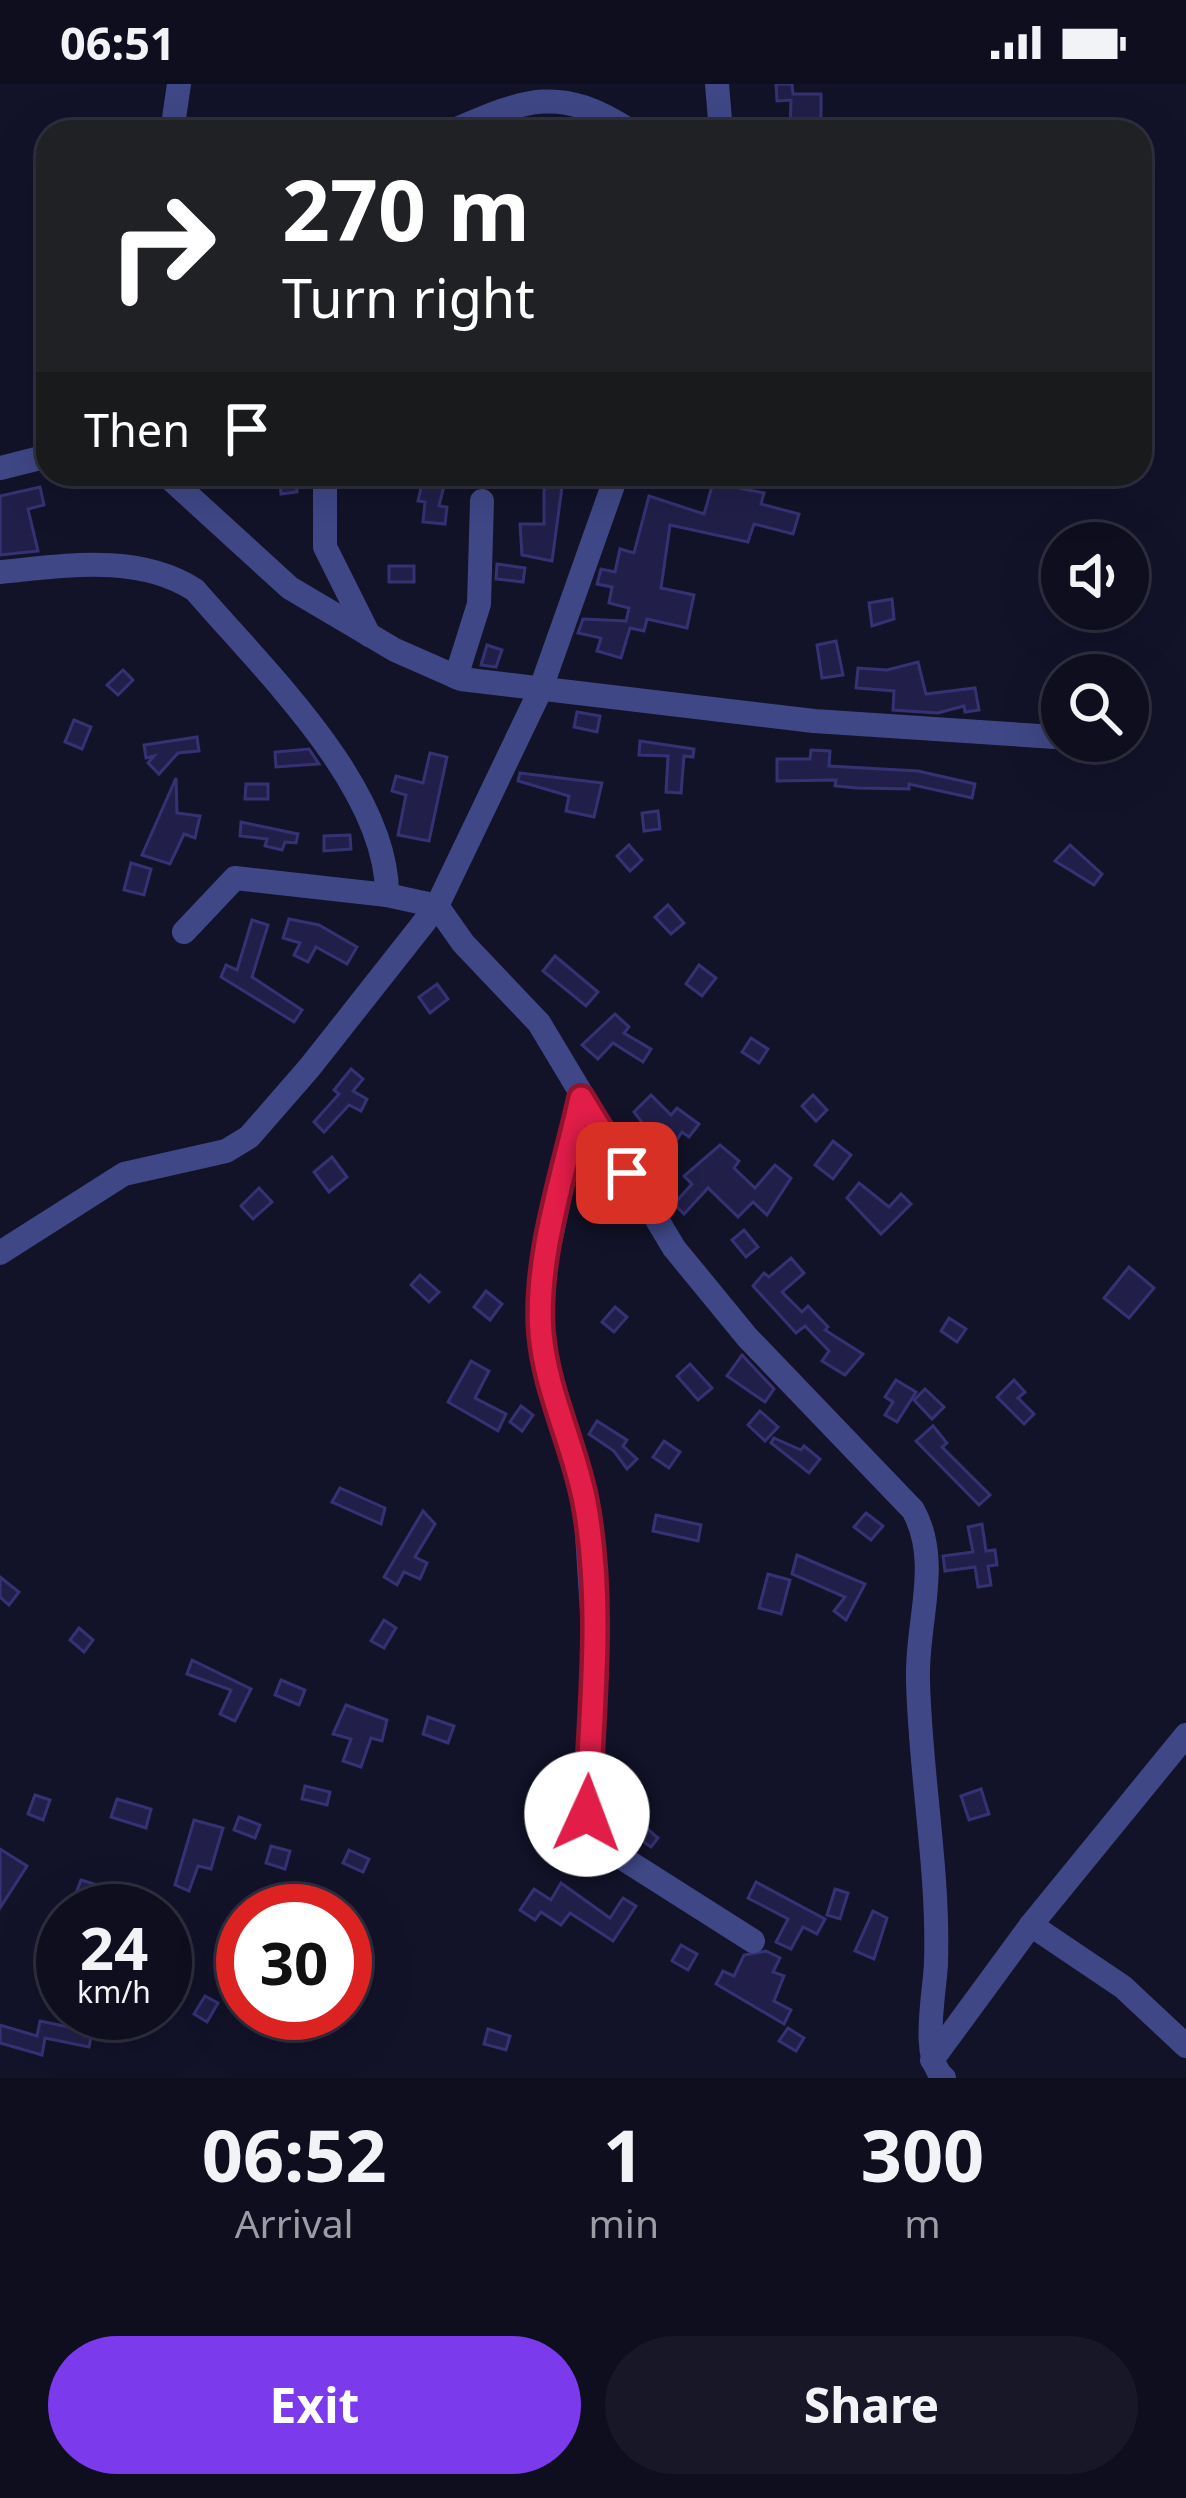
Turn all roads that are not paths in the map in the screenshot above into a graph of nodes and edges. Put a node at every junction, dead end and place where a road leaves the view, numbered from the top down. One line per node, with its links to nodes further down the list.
1 (178, 84): 4 (street)
2 (717, 84): 7 (street)
3 (579, 92): 5 (street); 6 (street)
4 (174, 120)
5 (477, 120)
6 (616, 120)
7 (720, 120)
8 (36, 459): 9 (street)
9 (0, 468)
10 (178, 486): 15 (street)
11 (325, 486): 15 (street)
12 (613, 486): 17 (street)
13 (482, 501): 16 (street)
14 (0, 572): 19 (street)
15 (370, 635): 16 (street)
16 (456, 676): 17 (street)
17 (540, 691): 18 (street); 20 (street)
18 (1041, 736)
19 (387, 895): 20 (street); 21 (street)
20 (437, 906): 22 (street); 23 (street)
21 (184, 932)
22 (581, 1098): 26 (street); 28 (street)
23 (0, 1253)
24 (1186, 1735): 25 (street)
25 (1030, 1925): 27 (street); 28 (street)
26 (753, 1941)
27 (1186, 2046)
28 (938, 2069)

